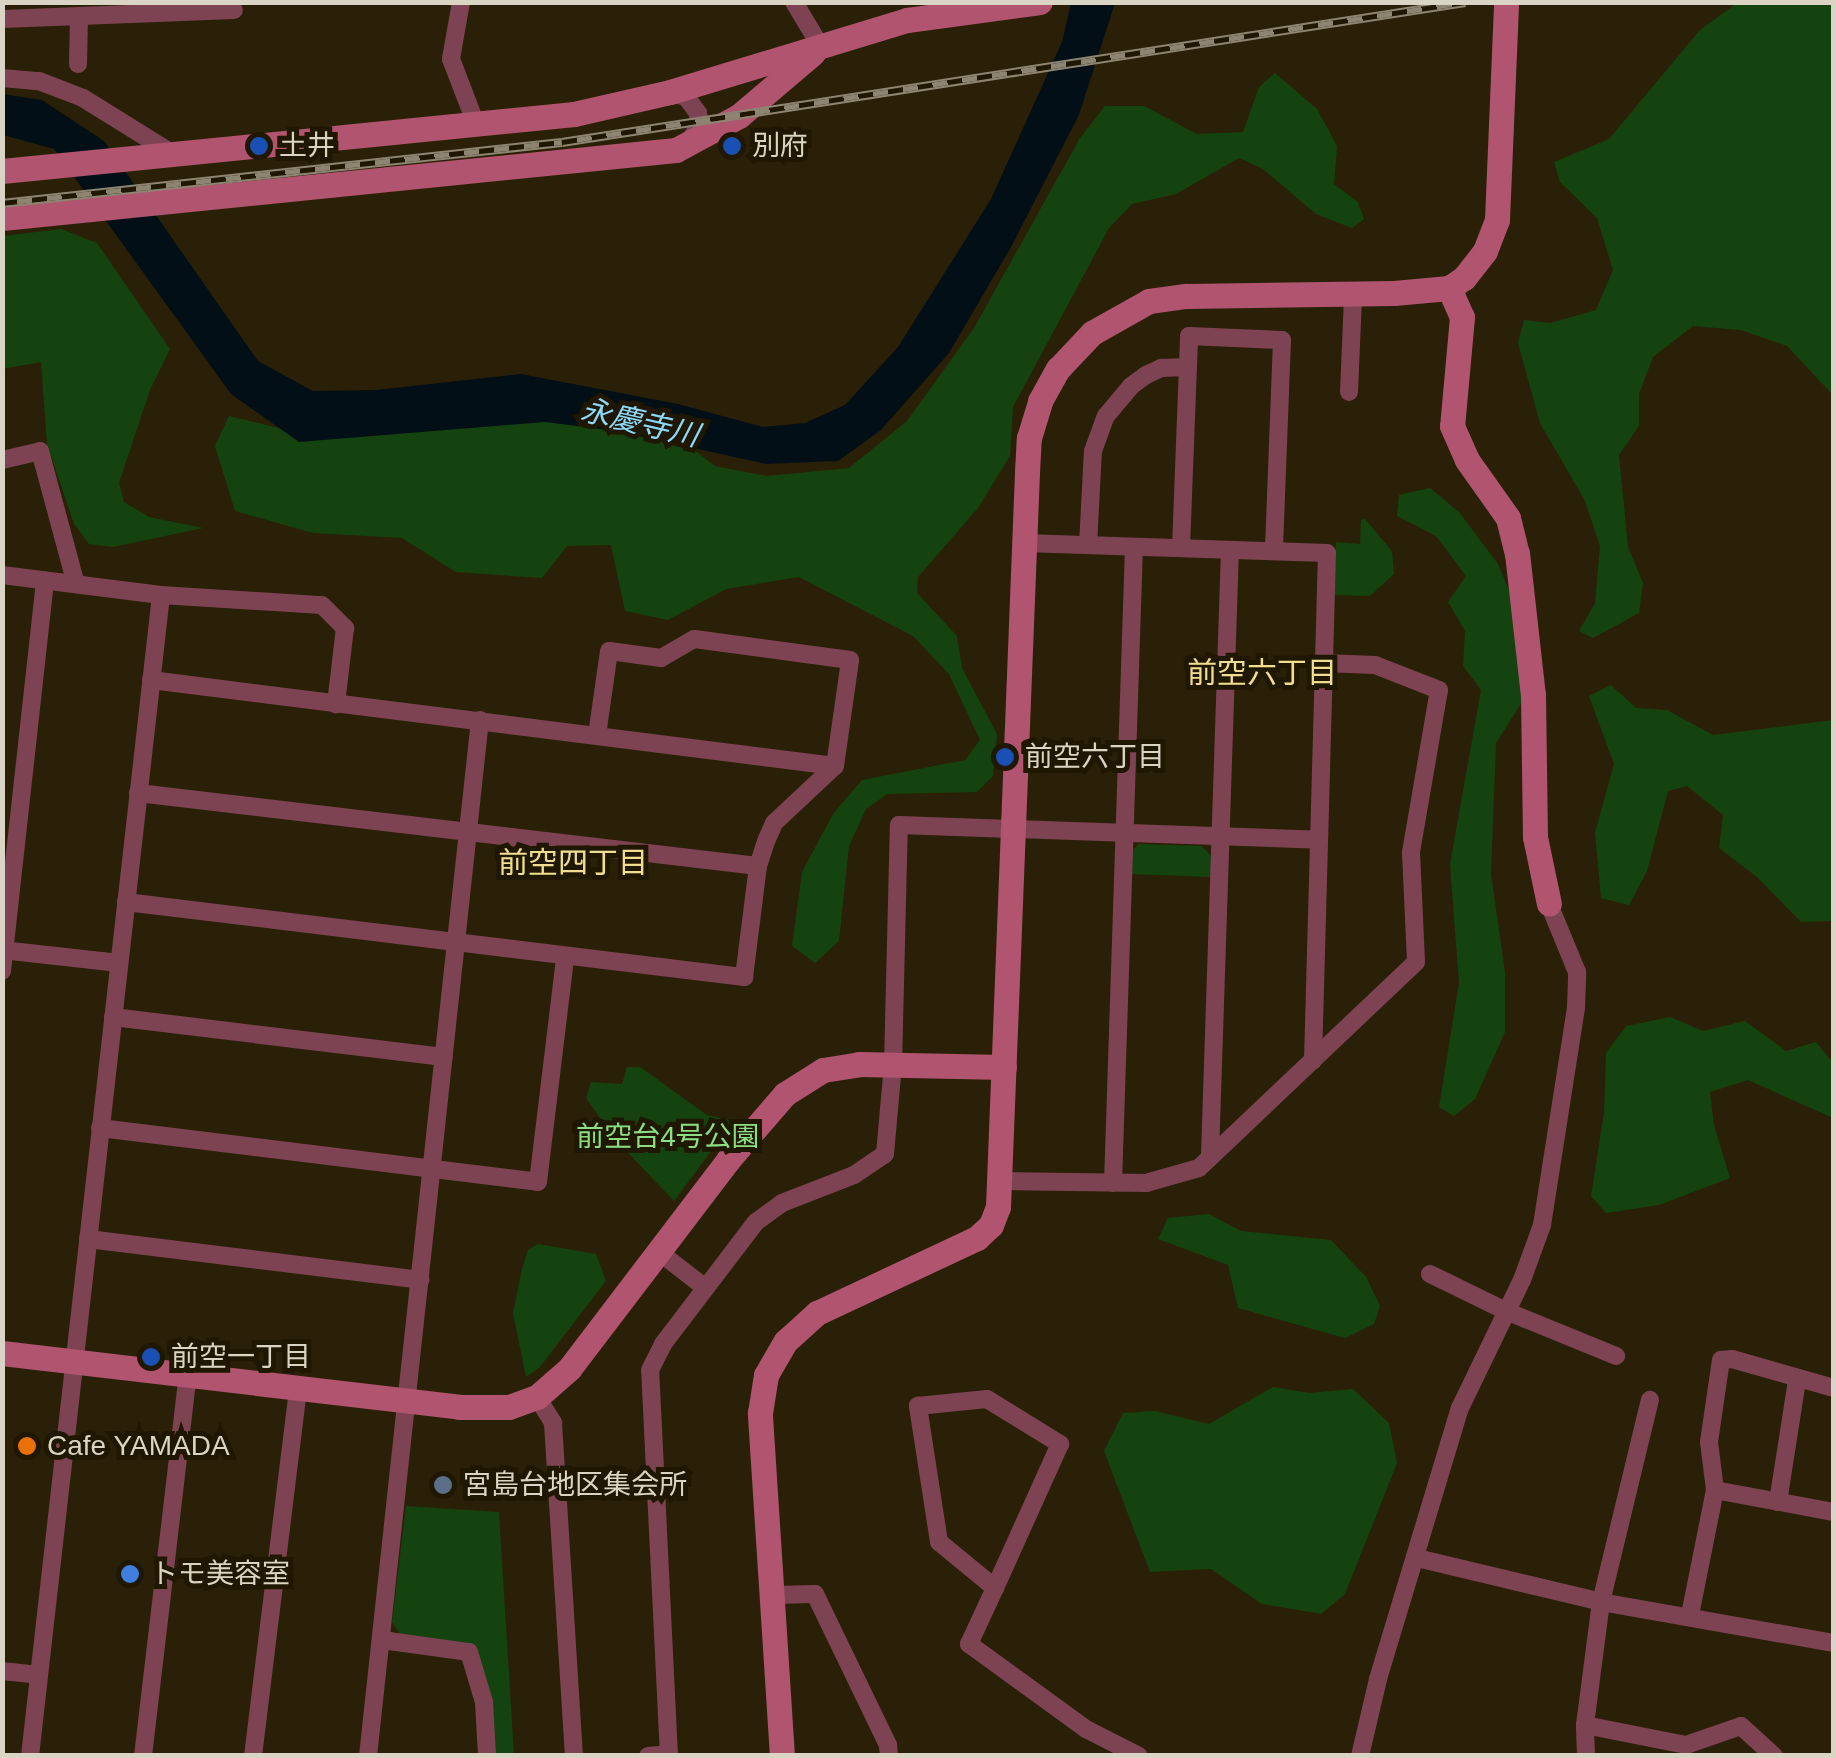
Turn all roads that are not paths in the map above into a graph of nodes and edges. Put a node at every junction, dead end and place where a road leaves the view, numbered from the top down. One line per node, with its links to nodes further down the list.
1 (461, 2): 13 (street)
2 (794, 2): 9 (street)
3 (1040, 2): 9 (street)
4 (1506, 2): 18 (street)
5 (127, 9): 6 (street); 7 (street)
6 (234, 10)
7 (79, 18): 8 (street); 10 (street)
8 (2, 19)
9 (821, 46): 12 (street); 14 (street)
10 (78, 64)
11 (2, 78): 15 (street)
12 (670, 92): 13 (street); 14 (street)
13 (476, 124): 15 (street)
14 (676, 150): 17 (street)
15 (173, 154): 16 (street)
16 (2, 171)
17 (2, 218)
18 (1449, 288): 19 (street); 47 (street)
19 (1353, 295): 21 (street); 23 (street)
20 (1188, 367): 24 (street); 26 (street); 28 (street)
21 (1349, 392)
22 (2, 460): 31 (street)
23 (1024, 543): 24 (street); 40 (street)
24 (1088, 545): 25 (street)
25 (1134, 547): 26 (street); 42 (street)
26 (1181, 548): 27 (street)
27 (1230, 550): 28 (street); 43 (street)
28 (1274, 551): 33 (street)
29 (2, 575): 30 (street)
30 (45, 580): 31 (street); 49 (street)
31 (76, 584): 32 (street)
32 (161, 595): 34 (street); 35 (street)
33 (1324, 663): 44 (street); 55 (street)
34 (151, 680): 35 (street); 39 (street)
35 (336, 704): 36 (street)
36 (480, 720): 37 (street); 41 (street)
37 (598, 735): 38 (street); 38 (street)
38 (835, 766): 45 (street)
39 (138, 793): 41 (street); 46 (street)
40 (1013, 829): 42 (street); 56 (street); 57 (street)
41 (468, 832): 45 (street); 48 (street)
42 (1124, 832): 43 (street); 62 (street)
43 (1222, 836): 44 (street); 59 (street)
44 (1320, 840): 55 (street)
45 (758, 866): 50 (street)
46 (126, 902): 48 (street); 51 (street)
47 (1549, 904): 68 (street)
48 (456, 943): 50 (street); 54 (street)
49 (4, 950): 51 (street); 52 (street)
50 (565, 958): 60 (street)
51 (119, 962): 53 (street)
52 (2, 971)
53 (113, 1017): 54 (street); 58 (street)
54 (444, 1057): 60 (street)
55 (1314, 1061): 59 (street)
56 (893, 1065): 57 (street); 64 (street); 67 (street)
57 (1004, 1068): 61 (street)
58 (100, 1128): 60 (street); 63 (street)
59 (1210, 1155): 62 (street)
60 (432, 1168): 66 (street)
61 (1001, 1181): 62 (street); 84 (street)
62 (1113, 1183)
63 (88, 1239): 66 (street); 71 (street)
64 (658, 1252): 67 (street); 76 (street)
65 (1430, 1274): 68 (street)
66 (420, 1280): 78 (street)
67 (704, 1288): 92 (street)
68 (1506, 1312): 70 (street); 82 (street)
69 (2, 1353): 71 (street)
70 (1616, 1356)
71 (74, 1362): 72 (street); 90 (street)
72 (188, 1375): 74 (street); 94 (street)
73 (1796, 1380): 75 (street); 79 (street); 80 (street)
74 (298, 1388): 78 (street); 95 (street)
75 (1834, 1388)
76 (537, 1397): 78 (street); 98 (street)
77 (1650, 1400): 85 (street)
78 (408, 1401): 87 (street)
79 (1715, 1490): 80 (street); 86 (street)
80 (1778, 1502): 81 (street)
81 (1834, 1512)
82 (1417, 1558): 85 (street); 103 (street)
83 (995, 1588): 83 (street); 102 (street)
84 (773, 1595): 100 (street); 101 (street)
85 (1600, 1602): 86 (street); 91 (street)
86 (1690, 1615): 88 (street)
87 (382, 1640): 96 (street); 97 (street)
88 (1834, 1642)
89 (2, 1671): 90 (street)
90 (39, 1675): 93 (street)
91 (1585, 1725): 104 (street); 105 (street)
92 (668, 1755): 99 (street)
93 (30, 1756)
94 (143, 1756)
95 (253, 1756)
96 (368, 1756)
97 (487, 1756)
98 (574, 1756)
99 (648, 1756)
100 (782, 1756)
101 (889, 1756)
102 (1138, 1756)
103 (1360, 1756)
104 (1586, 1756)
105 (1774, 1756)

